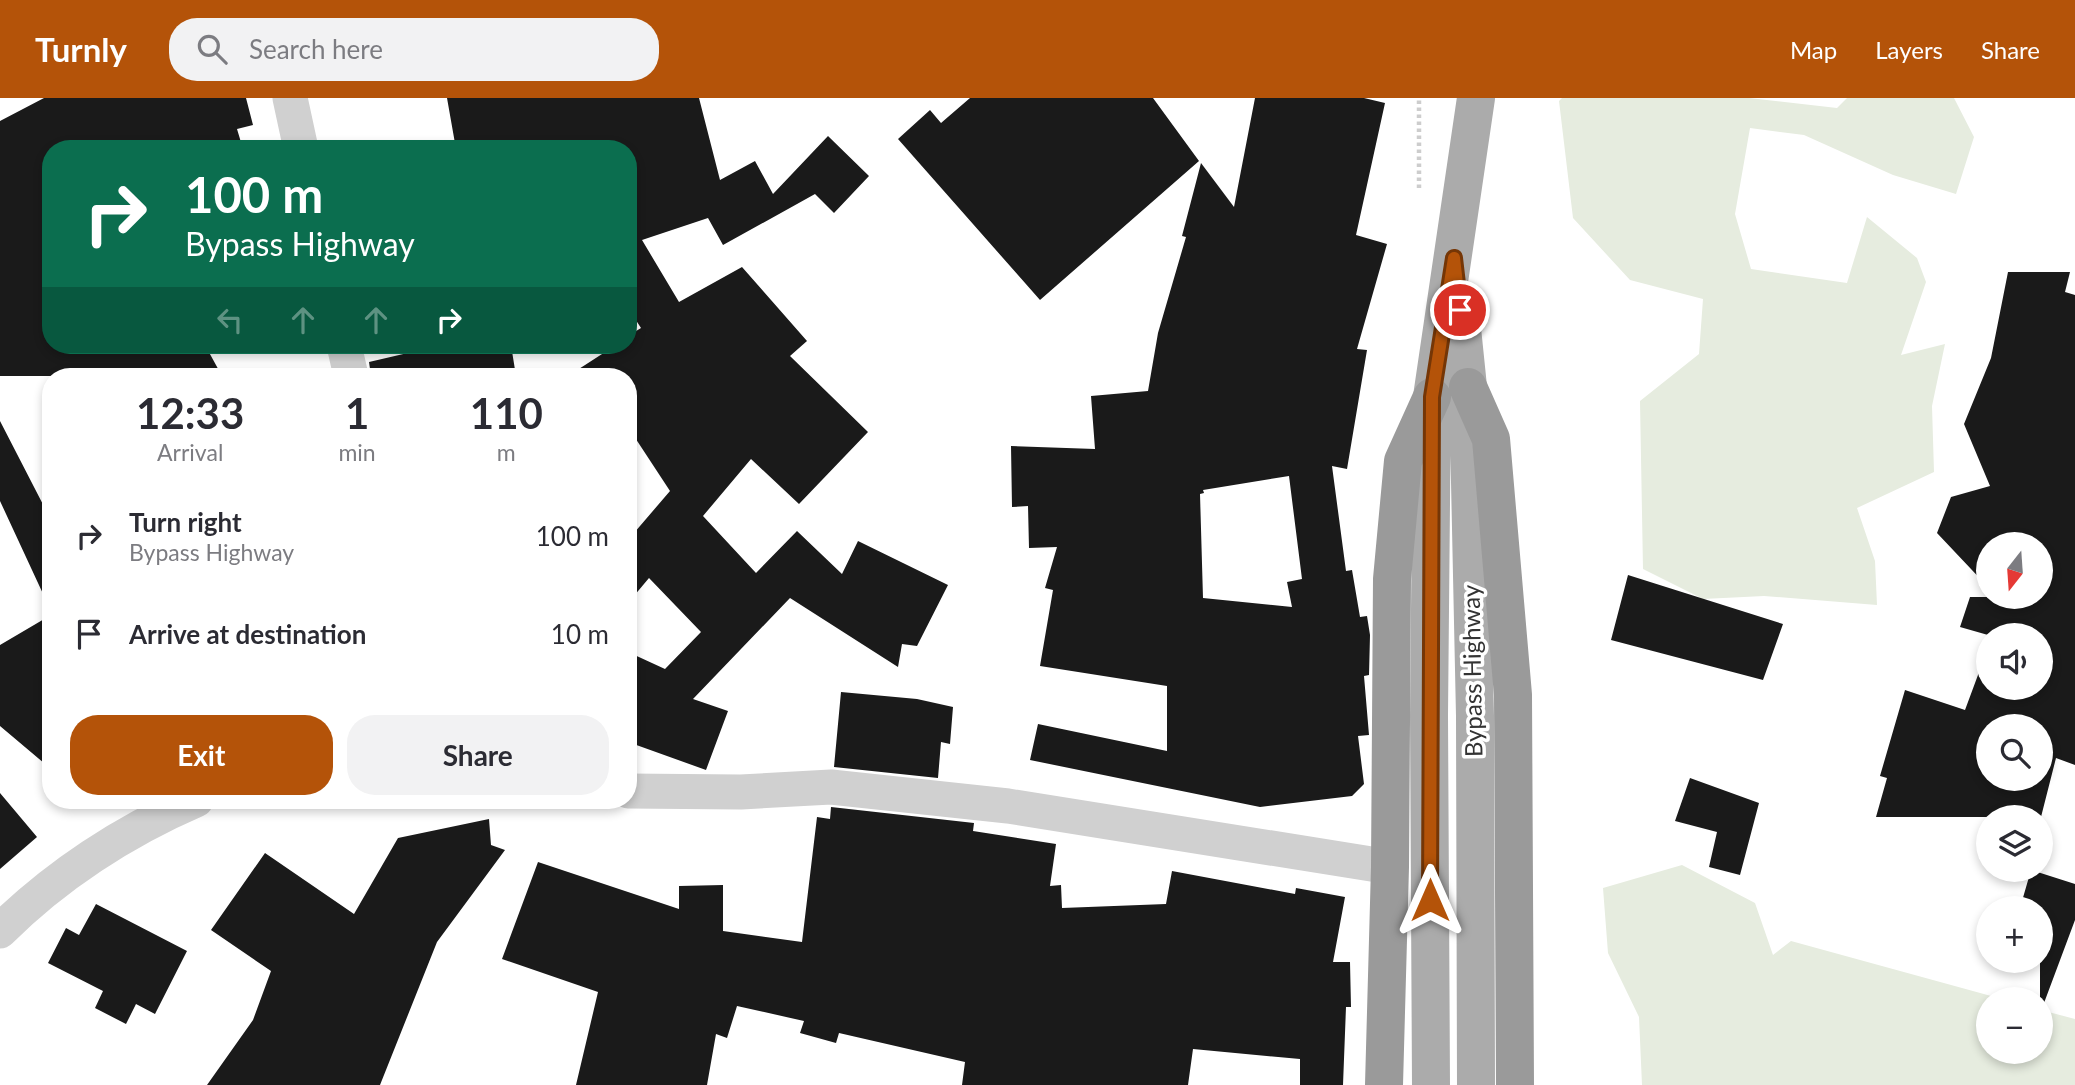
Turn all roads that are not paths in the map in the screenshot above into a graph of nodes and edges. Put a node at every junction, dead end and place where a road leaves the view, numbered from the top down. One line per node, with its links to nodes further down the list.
1 (290, 98): 3 (street)
2 (1476, 98): 4 (main road, Bypass Highway)
3 (299, 140)
4 (1454, 258): 5 (main road, Bypass Highway); 6 (main road, Bypass Highway)
5 (1468, 387): 13 (main road, Bypass Highway); 14 (highway)
6 (1432, 397): 9 (highway); 12 (main road, Bypass Highway)
7 (637, 791): 9 (street)
8 (178, 809): 10 (street)
9 (1390, 867): 11 (highway)
10 (0, 931)
11 (1384, 1085)
12 (1431, 1085)
13 (1476, 1085)
14 (1516, 1085)

